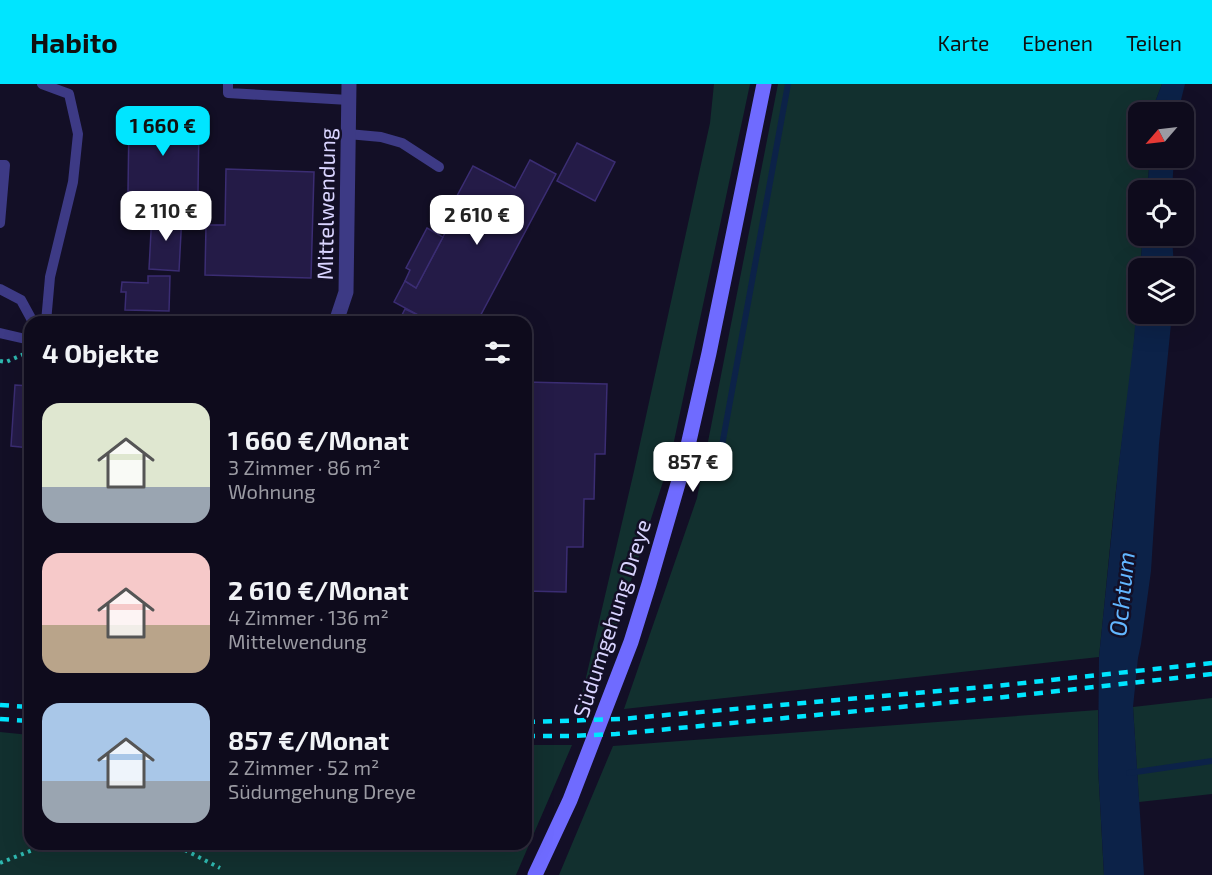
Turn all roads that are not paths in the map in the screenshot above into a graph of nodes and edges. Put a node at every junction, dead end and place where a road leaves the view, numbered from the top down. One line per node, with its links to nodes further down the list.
1 (42, 84): 12 (lane)
2 (228, 84): 5 (lane)
3 (349, 84): 5 (street, Mittelwendung)
4 (764, 84): 16 (main road, Südumgehung Dreye)
5 (349, 100): 6 (street, Mittelwendung)
6 (348, 134): 8 (lane); 13 (street, Mittelwendung)
7 (0, 165): 9 (lane)
8 (439, 167)
9 (0, 223)
10 (0, 289): 11 (lane)
11 (30, 316)
12 (47, 316)
13 (338, 316)
14 (0, 333): 15 (lane)
15 (24, 339)
16 (535, 875)

